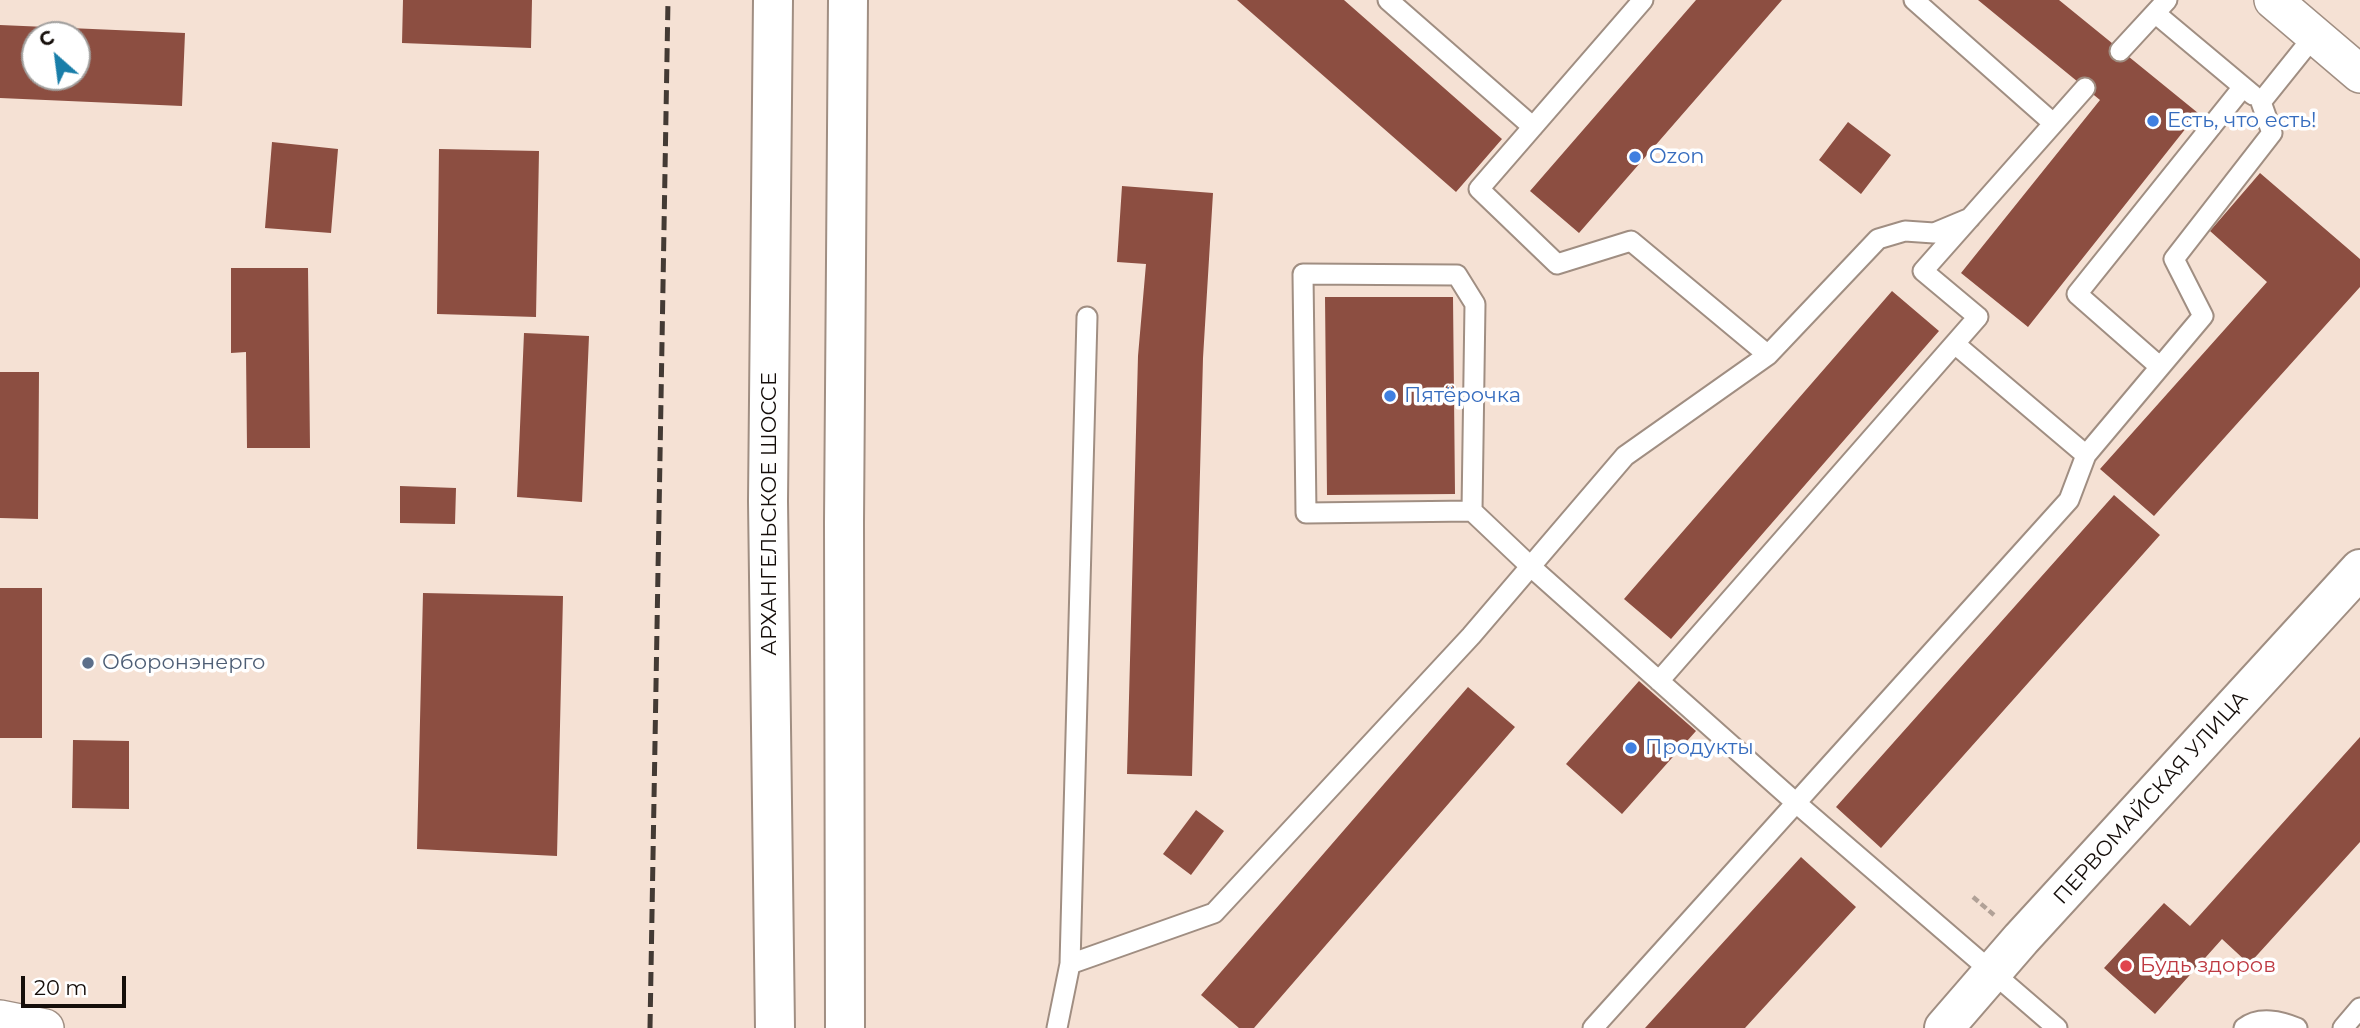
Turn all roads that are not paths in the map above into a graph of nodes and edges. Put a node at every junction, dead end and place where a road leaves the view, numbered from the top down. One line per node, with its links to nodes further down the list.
1 (773, 0): 32 (main road, АРХАНГЕЛЬСКОЕ ШОССЕ)
2 (848, 0): 33 (main road)
3 (1388, 0): 15 (lane)
4 (1643, 0): 15 (lane)
5 (1914, 0): 14 (lane)
6 (2273, 0): 8 (street)
7 (2161, 6): 9 (lane); 11 (lane)
8 (2314, 36): 10 (street); 13 (lane)
9 (2120, 51)
10 (2360, 74)
11 (2244, 87): 13 (lane); 20 (lane)
12 (2085, 88): 14 (lane)
13 (2261, 102): 20 (lane)
14 (2053, 123): 16 (lane)
15 (1533, 127): 19 (lane)
16 (1970, 218): 18 (lane); 19 (lane)
17 (1087, 317): 27 (lane)
18 (1955, 344): 21 (lane); 25 (lane)
19 (1768, 355): 23 (lane)
20 (2159, 366): 21 (lane)
21 (2086, 455): 26 (lane)
22 (1472, 511): 22 (lane); 23 (lane)
23 (1530, 566): 25 (lane); 27 (lane)
24 (2360, 569): 28 (main road, ПЕРВОМАЙСКАЯ УЛИЦА)
25 (1659, 681): 26 (lane)
26 (1795, 802): 28 (lane); 35 (lane)
27 (1070, 964): 34 (lane)
28 (1994, 971): 36 (main road, ПЕРВОМАЙСКАЯ УЛИЦА); 37 (lane)
29 (2360, 1008): 40 (lane)
30 (0, 1019): 31 (street)
31 (44, 1028)
32 (775, 1028)
33 (845, 1028)
34 (1057, 1028)
35 (1593, 1028)
36 (1944, 1028)
37 (2057, 1028)
38 (2244, 1028): 39 (lane)
39 (2298, 1028)
40 (2343, 1028)

